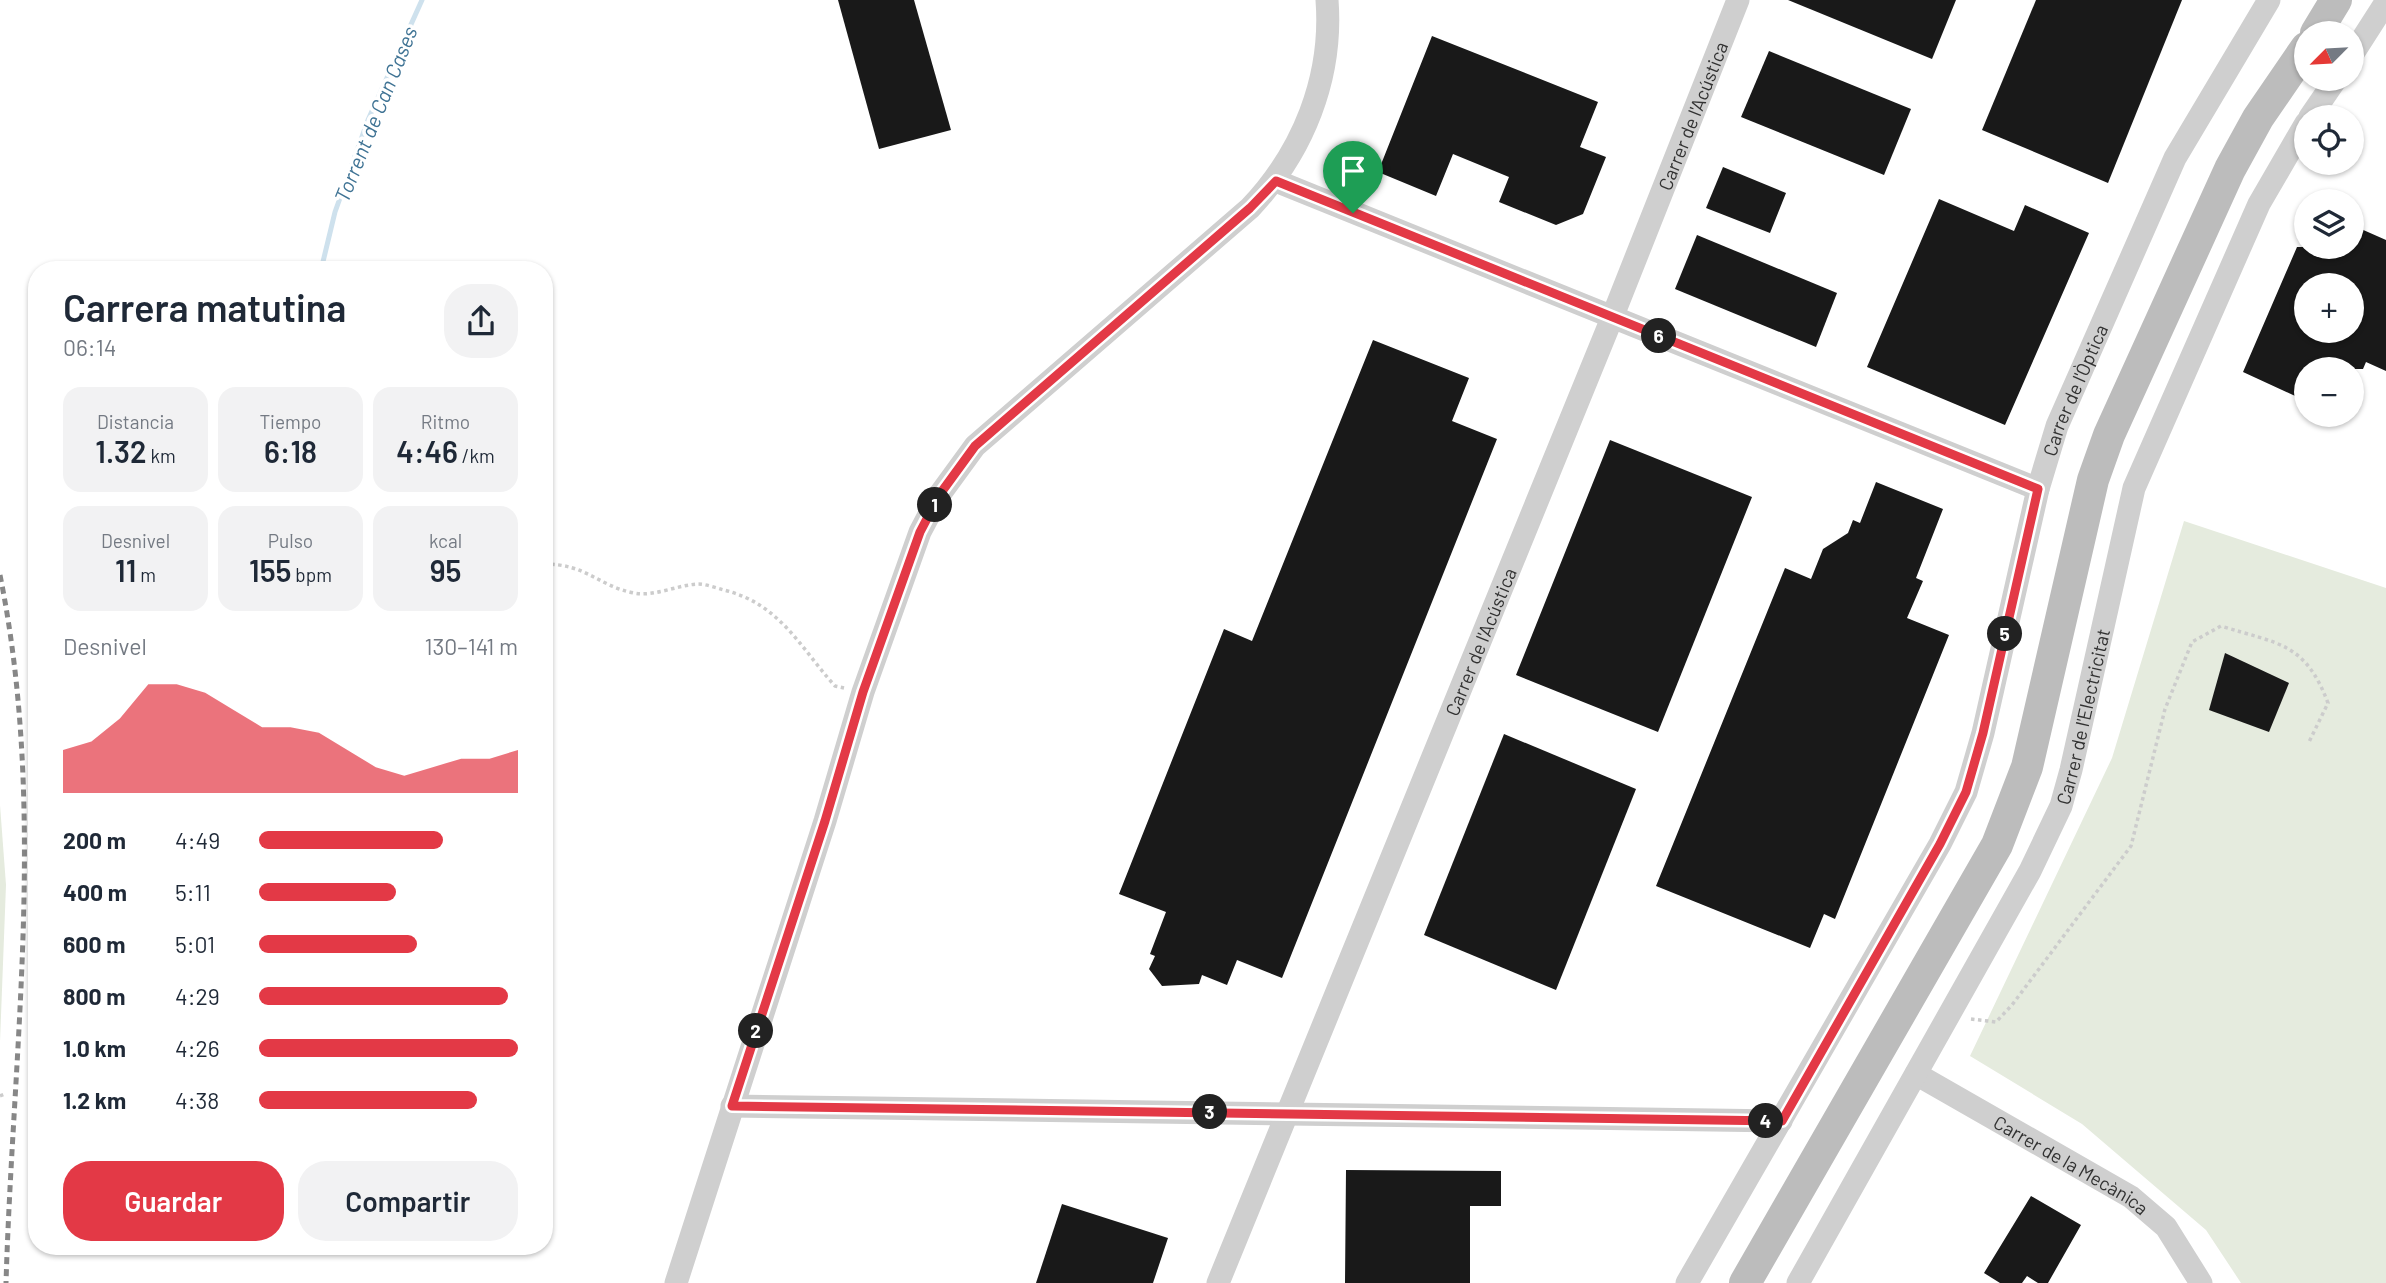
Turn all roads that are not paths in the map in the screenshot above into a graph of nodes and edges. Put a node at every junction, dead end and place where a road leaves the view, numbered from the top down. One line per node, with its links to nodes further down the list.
1 (1327, 0): 10 (street)
2 (1738, 0): 11 (street, Carrer de l'Acústica)
3 (2269, 0): 12 (street, Carrer de l'Òptica)
4 (2336, 0): 6 (street)
5 (2386, 2): 7 (street)
6 (2323, 21)
7 (2364, 36)
8 (2294, 66): 20 (street)
9 (2294, 144): 13 (street, Carrer de l'Electricitat)
10 (1276, 181): 11 (street); 14 (street)
11 (1612, 317): 12 (street); 15 (street, Carrer de l'Acústica)
12 (2038, 489): 16 (street, Carrer de l'Òptica)
13 (1916, 1074): 21 (street, Carrer de l'Electricitat); 22 (street, Carrer de la Mecànica)
14 (732, 1106): 15 (street); 17 (street)
15 (1287, 1113): 16 (street); 18 (street, Carrer de l'Acústica)
16 (1782, 1121): 19 (street, Carrer de l'Òptica)
17 (676, 1283)
18 (1218, 1283)
19 (1687, 1283)
20 (1745, 1283)
21 (1798, 1283)
22 (2201, 1283)

